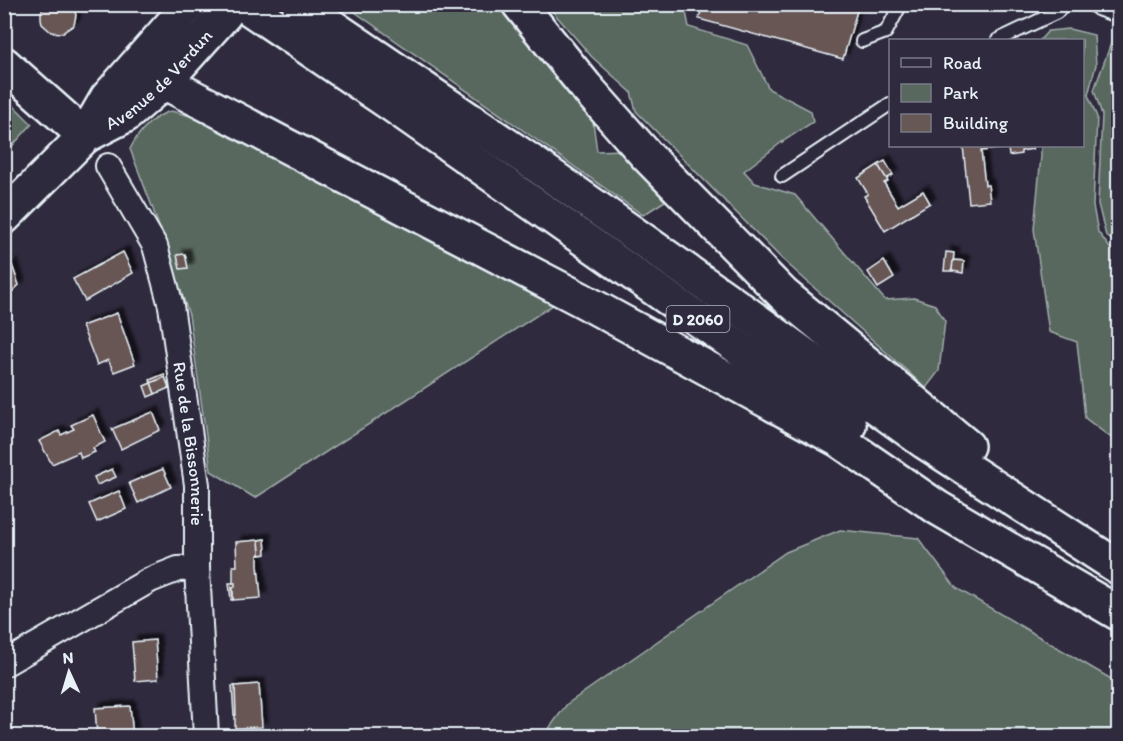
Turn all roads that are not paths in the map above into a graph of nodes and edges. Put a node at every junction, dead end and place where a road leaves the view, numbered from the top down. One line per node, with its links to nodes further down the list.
1 (519, 4): 18 (main road)
2 (901, 4): 10 (lane)
3 (1064, 4): 9 (lane)
4 (1101, 4): 7 (street)
5 (300, 5): 18 (main road, D 2060)
6 (234, 9): 12 (main road, Avenue de Verdun); 20 (main road, D 2060)
7 (1119, 10)
8 (183, 13): 12 (main road); 14 (main road, Avenue de Verdun)
9 (1000, 39)
10 (862, 41)
11 (4, 64): 14 (main road)
12 (164, 82): 14 (main road, Avenue de Verdun); 20 (main road)
13 (889, 105): 16 (lane)
14 (85, 135): 17 (main road, Avenue de Verdun)
15 (108, 166): 19 (street, Rue de la Bissonnerie)
16 (782, 176)
17 (4, 218)
18 (1119, 567)
19 (197, 568): 21 (street); 22 (street, Rue de la Bissonnerie)
20 (1119, 610)
21 (4, 664)
22 (206, 736)

